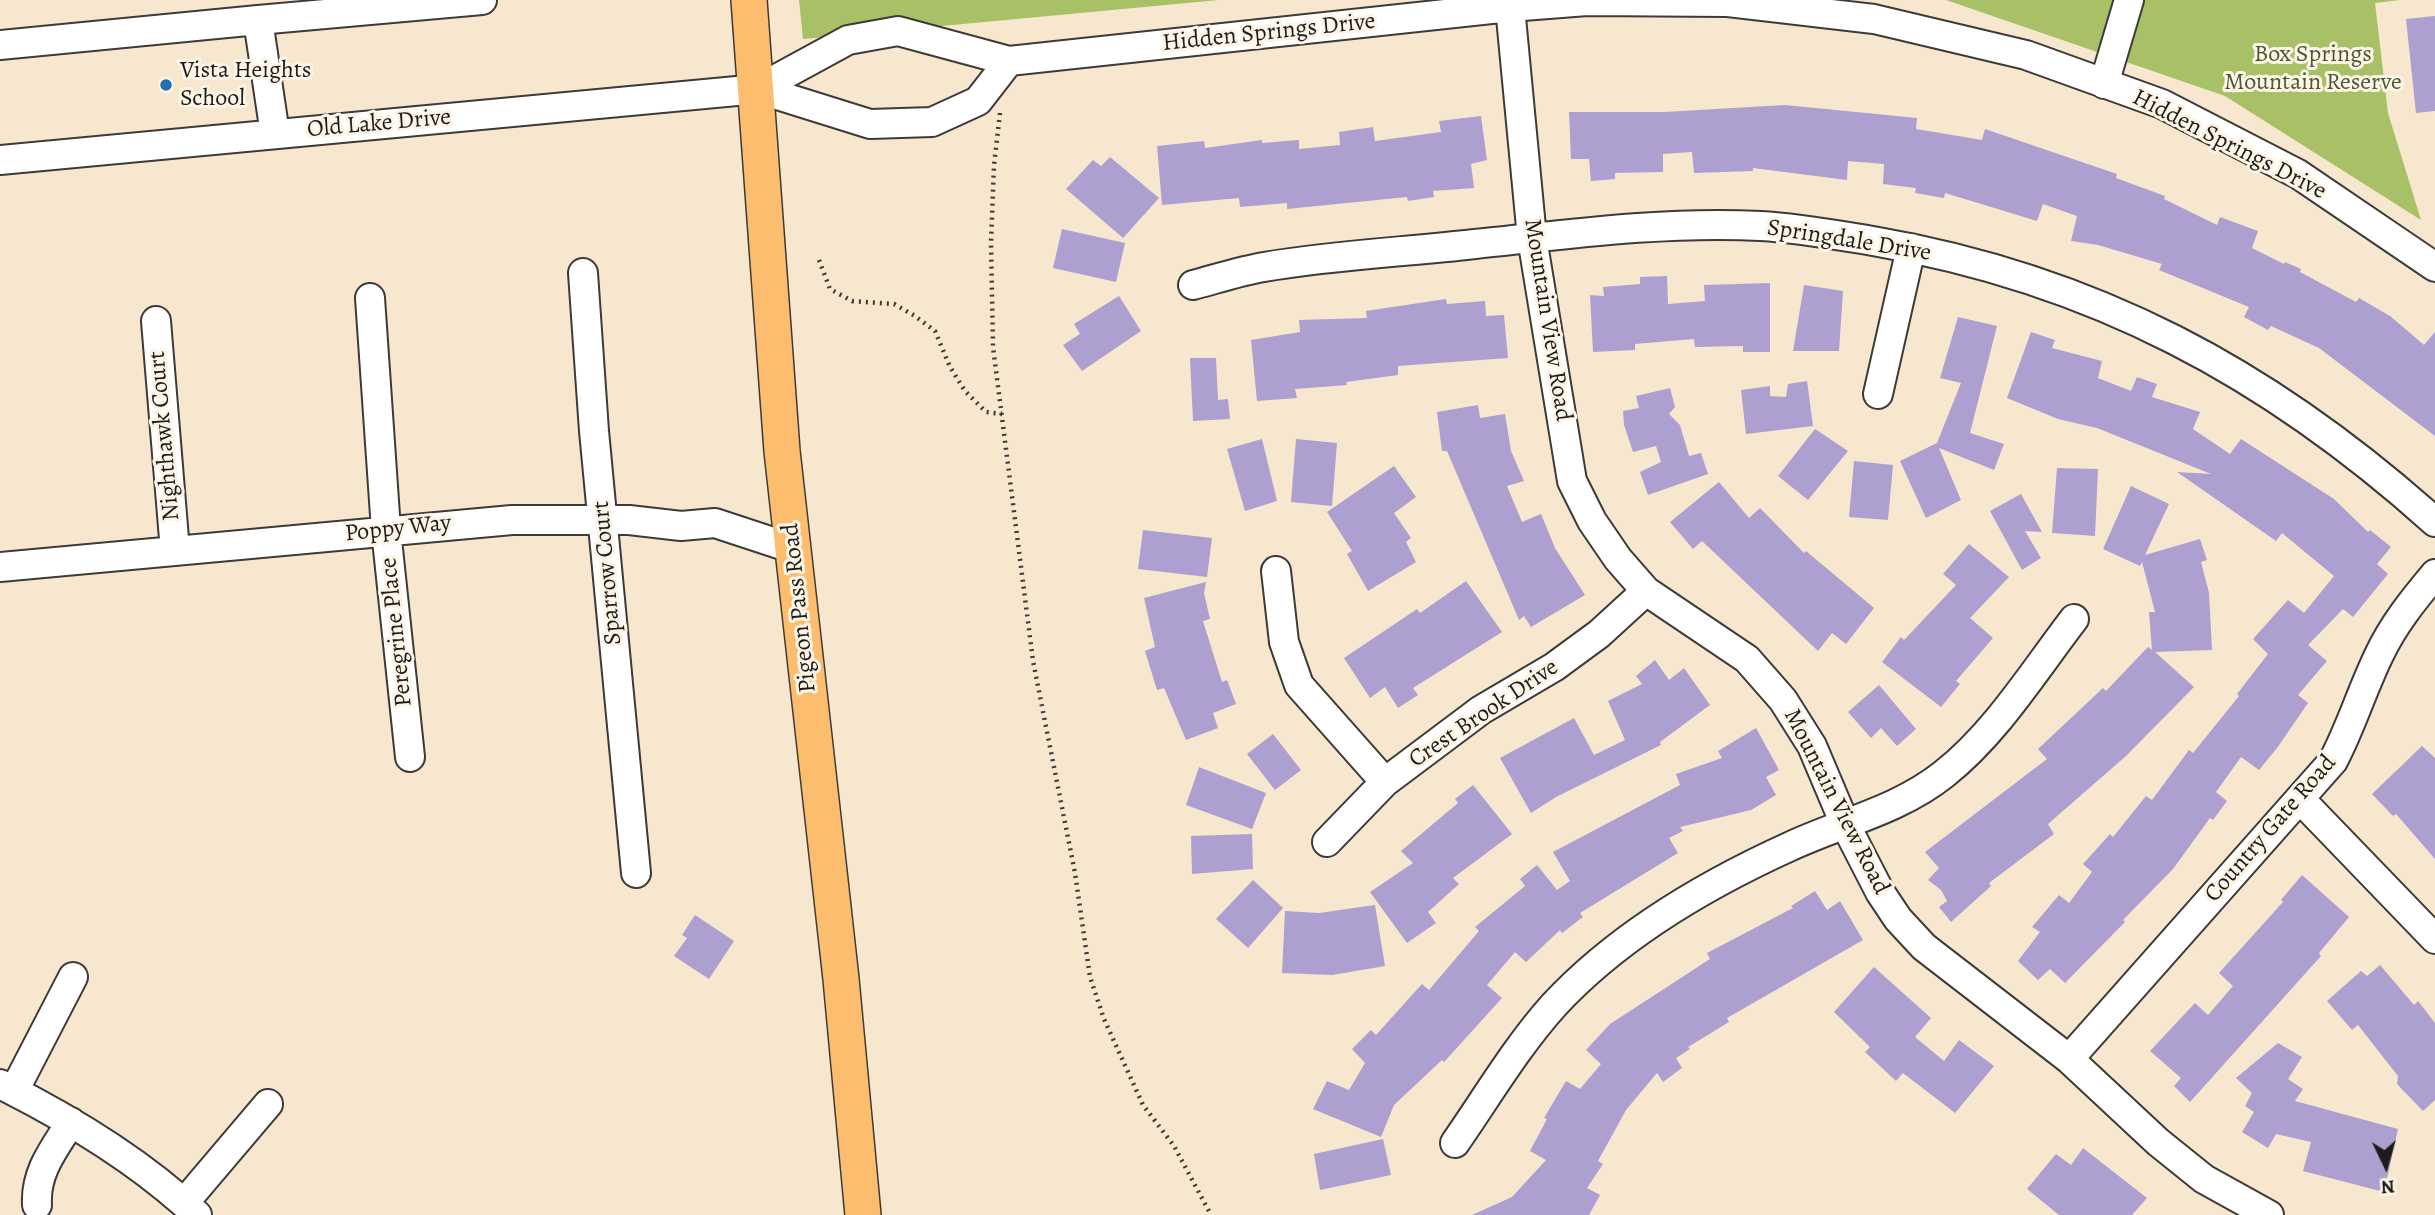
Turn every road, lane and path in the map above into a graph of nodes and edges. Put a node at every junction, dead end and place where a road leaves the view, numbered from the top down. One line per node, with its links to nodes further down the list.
1 (482, 0): 5 (street)
2 (749, 0): 9 (main road, Pigeon Pass Road)
3 (2129, 0): 8 (street)
4 (1510, 7): 7 (street, Hidden Springs Drive); 8 (street, Hidden Springs Drive); 13 (street, Mountain View Road)
5 (258, 20): 6 (street); 11 (street)
6 (0, 45)
7 (1009, 61): 9 (street, Hidden Springs Drive); 9 (street)
8 (2104, 84): 16 (street, Hidden Springs Drive)
9 (758, 89): 11 (street, Old Lake Drive); 26 (main road, Pigeon Pass Road)
10 (1001, 110): 22 (path)
11 (275, 134): 12 (street, Old Lake Drive)
12 (0, 160)
13 (1532, 238): 14 (street, Springdale Drive); 18 (street, Springdale Drive); 31 (street, Mountain View Road)
14 (1911, 248): 21 (street); 24 (street, Springdale Drive)
15 (819, 260): 22 (path)
16 (2435, 267)
17 (583, 273): 23 (street, Sparrow Court)
18 (1193, 285)
19 (370, 298): 25 (street, Peregrine Place)
20 (156, 321): 27 (street, Nighthawk Court)
21 (1878, 394)
22 (1002, 414): 49 (path)
23 (603, 521): 25 (street, Poppy Way); 26 (street, Poppy Way); 38 (street, Sparrow Court)
24 (2435, 522)
25 (386, 530): 27 (street, Poppy Way); 33 (street, Peregrine Place)
26 (794, 549): 48 (main road, Pigeon Pass Road)
27 (175, 551): 28 (street, Poppy Way)
28 (0, 567)
29 (1276, 571): 34 (street)
30 (2435, 574): 35 (street, Country Gate Road)
31 (1646, 591): 34 (street, Crest Brook Drive); 36 (street, Mountain View Road)
32 (2074, 619): 36 (street)
33 (410, 757)
34 (1385, 782): 37 (street, Crest Brook Drive)
35 (2300, 799): 39 (street); 41 (street, Country Gate Road)
36 (1845, 824): 41 (street, Mountain View Road); 45 (street)
37 (1326, 842)
38 (636, 873)
39 (2435, 939)
40 (73, 977): 42 (street)
41 (2069, 1059): 50 (street, Mountain View Road)
42 (7, 1088): 44 (street)
43 (268, 1104): 47 (street)
44 (71, 1122): 46 (street); 47 (street)
45 (1455, 1143)
46 (37, 1205)
47 (191, 1209)
48 (863, 1215)
49 (1211, 1215)
50 (2269, 1215)

